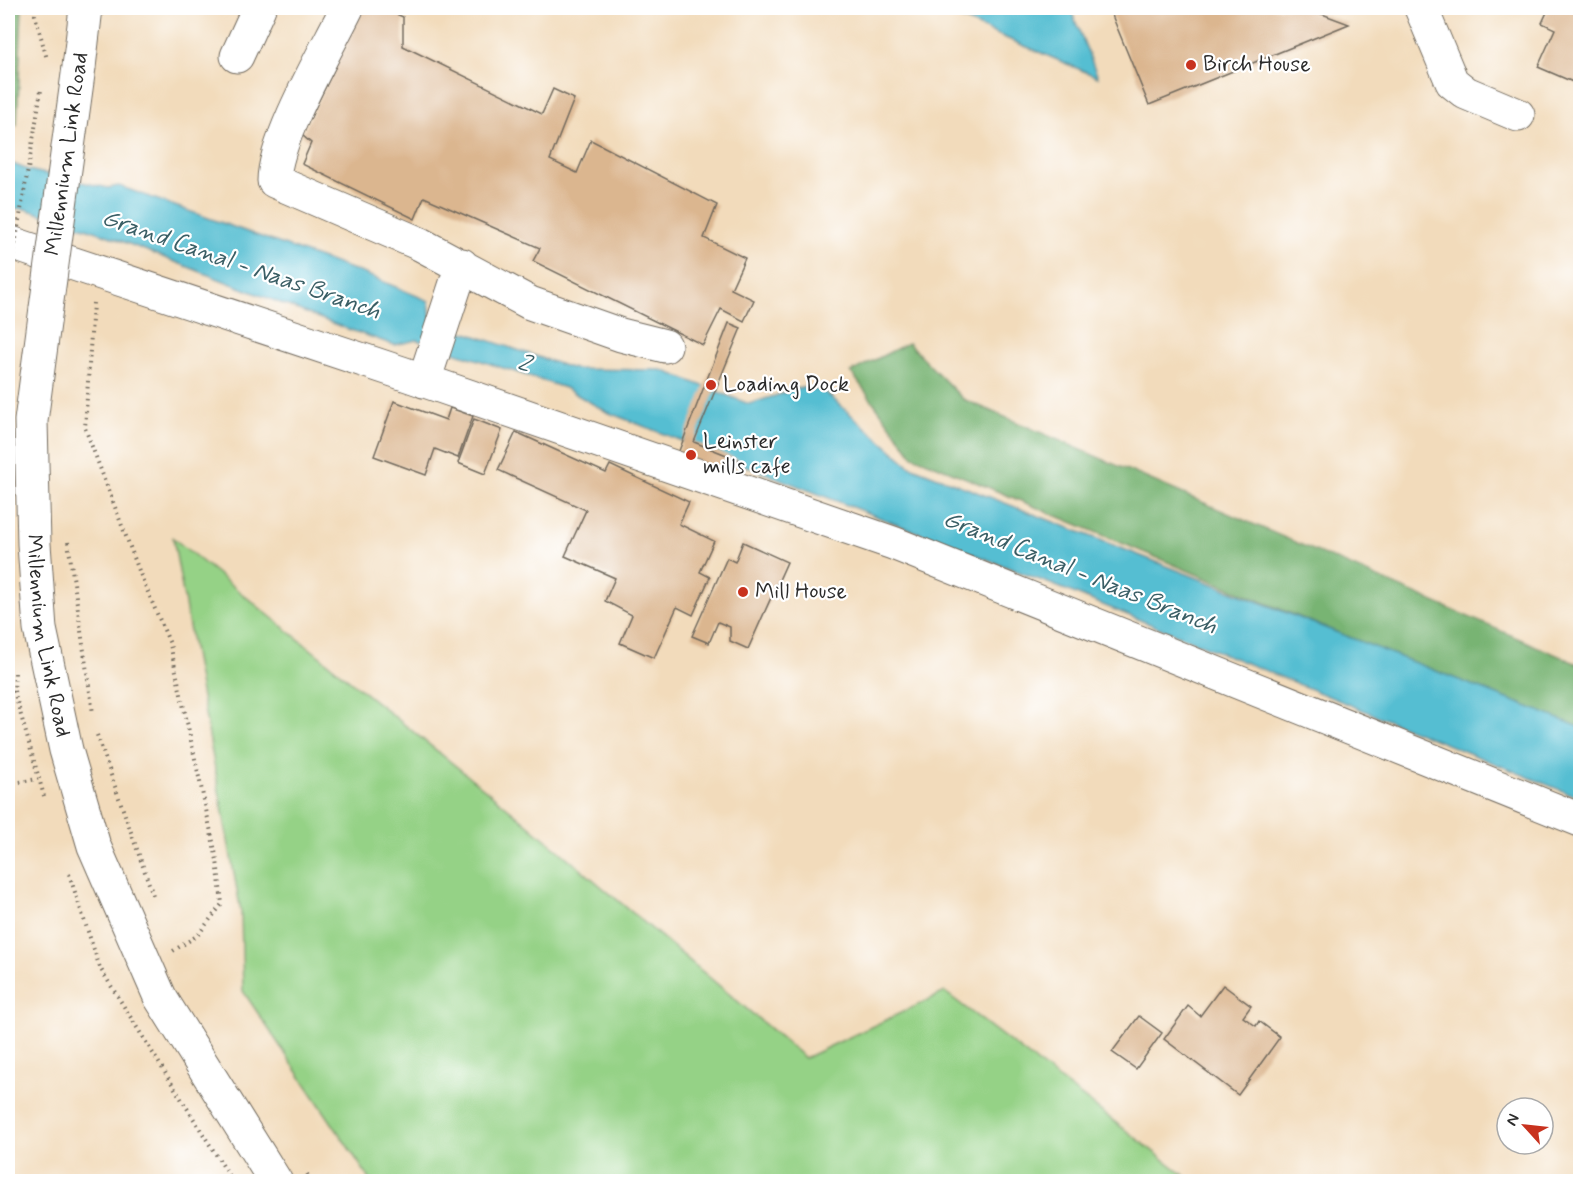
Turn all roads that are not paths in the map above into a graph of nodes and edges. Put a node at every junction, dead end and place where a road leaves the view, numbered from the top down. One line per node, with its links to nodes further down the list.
1 (86, 8): 12 (street, Millennium Link Road, bridge)
2 (259, 8): 5 (street)
3 (347, 8): 8 (street)
4 (1421, 8): 6 (street)
5 (237, 56)
6 (1518, 115)
7 (8, 242): 10 (street)
8 (462, 265): 9 (street); 10 (street)
9 (665, 346)
10 (424, 381): 11 (street)
11 (1581, 820)
12 (291, 1177)

